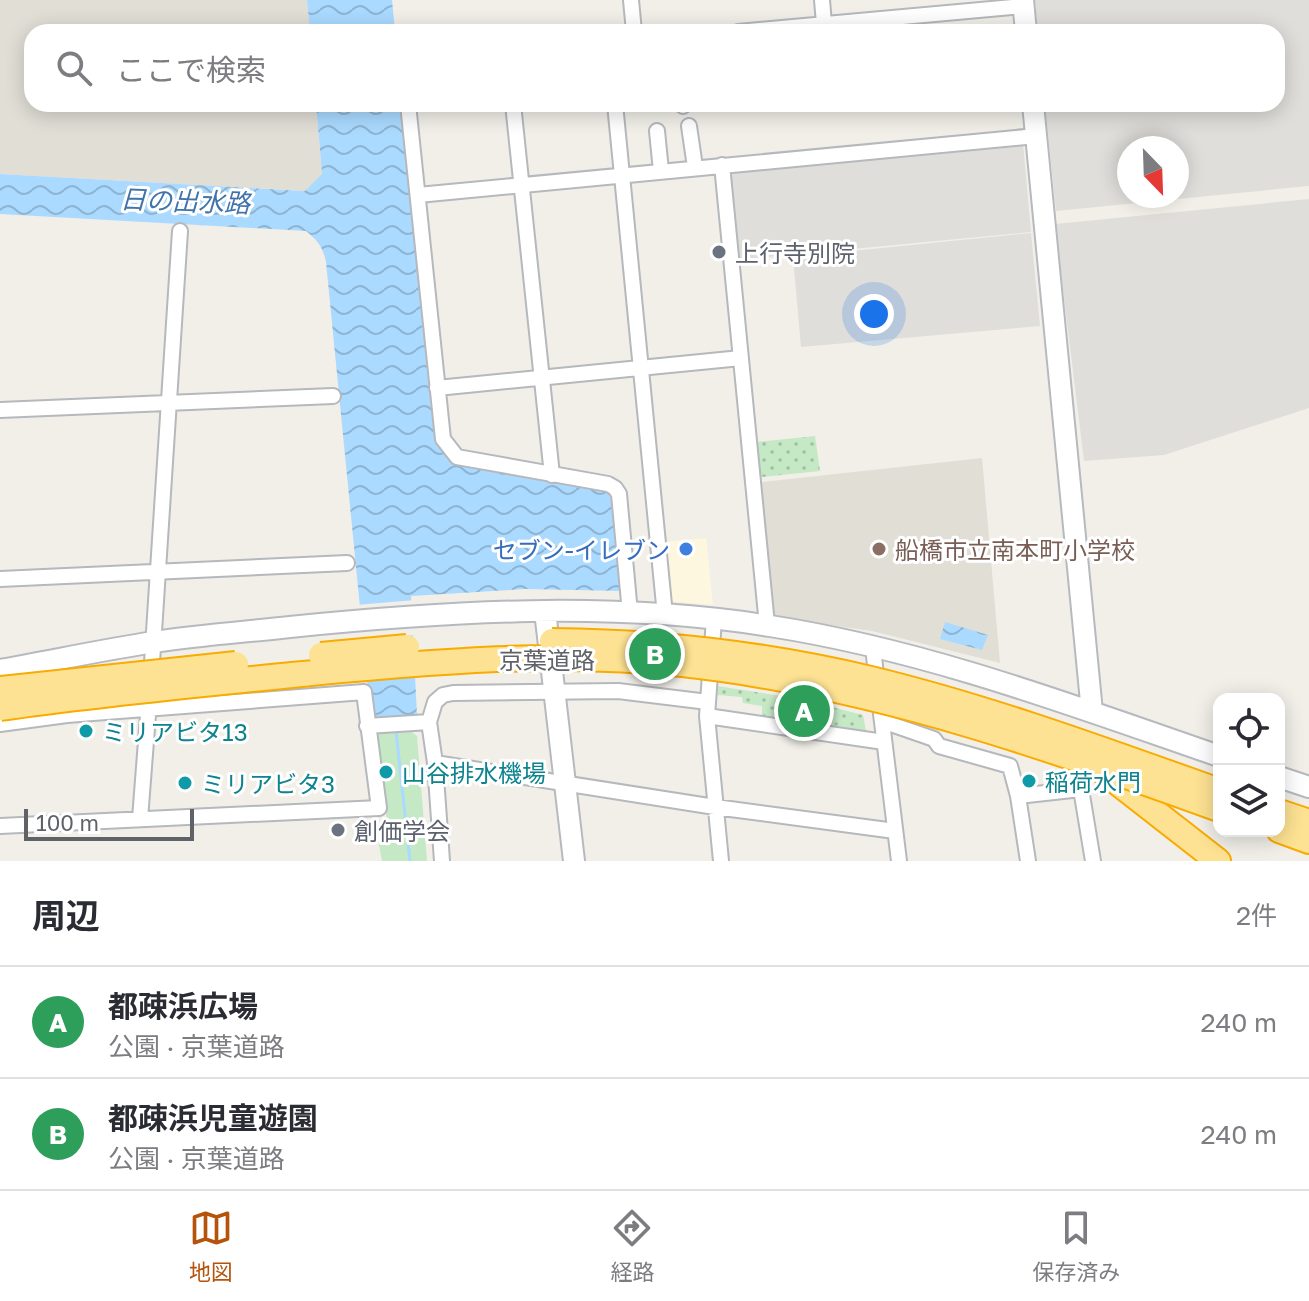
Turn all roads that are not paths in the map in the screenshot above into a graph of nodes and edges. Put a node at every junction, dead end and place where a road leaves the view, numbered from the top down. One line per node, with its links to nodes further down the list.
1 (631, 0): 4 (street)
2 (822, 0): 5 (street)
3 (1024, 3): 5 (street); 6 (street)
4 (633, 24)
5 (824, 24)
6 (1025, 24)
7 (409, 112): 19 (street)
8 (514, 112): 18 (street)
9 (616, 112): 17 (street)
10 (1034, 112): 13 (street)
11 (689, 126): 15 (street)
12 (657, 131): 16 (street)
13 (1036, 136): 14 (street); 45 (street)
14 (722, 165): 15 (street); 21 (street)
15 (695, 167): 16 (street)
16 (661, 171): 17 (street)
17 (622, 174): 18 (street); 22 (street)
18 (522, 185): 19 (street); 23 (street)
19 (418, 195): 24 (street)
20 (180, 231): 26 (street)
21 (741, 358): 22 (street); 36 (street)
22 (642, 368): 23 (street); 34 (street)
23 (542, 377): 24 (street); 28 (street)
24 (437, 388): 28 (street)
25 (333, 396): 26 (street)
26 (168, 404): 27 (street); 30 (street)
27 (0, 410)
28 (552, 475): 33 (street)
29 (347, 563): 30 (street)
30 (157, 572): 31 (street); 37 (street)
31 (0, 579)
32 (545, 611): 33 (street); 37 (street); 41 (street)
33 (630, 613): 34 (street)
34 (665, 615): 35 (street)
35 (714, 619): 36 (street); 43 (street)
36 (767, 625): 38 (street)
37 (154, 642): 39 (street); 44 (street)
38 (873, 646): 45 (street); 46 (street)
39 (0, 670)
40 (0, 689): 57 (highway, 京葉道路, bridge)
41 (553, 691): 43 (street); 47 (street); 55 (street)
42 (0, 708): 53 (highway, 京葉道路, bridge)
43 (707, 709): 50 (street); 59 (street)
44 (148, 710): 48 (street); 49 (street); 62 (street)
45 (1092, 712): 51 (street)
46 (882, 721): 50 (street); 58 (street)
47 (429, 722): 49 (street); 52 (street)
48 (0, 724)
49 (367, 726): 62 (street)
50 (884, 742): 65 (street)
51 (1213, 754)
52 (435, 763): 55 (street); 68 (street)
53 (1095, 765): 60 (highway, 京葉道路, bridge); 74 (highway)
54 (1285, 779): 56 (street)
55 (566, 782): 59 (street); 69 (street)
56 (1309, 787)
57 (1213, 789)
58 (1018, 796): 72 (street); 73 (street)
59 (715, 807): 65 (street); 70 (street)
60 (1213, 807)
61 (1285, 814): 63 (highway)
62 (140, 819): 64 (street)
63 (1309, 822)
64 (0, 826)
65 (895, 831): 71 (street)
66 (1285, 832): 67 (highway)
67 (1309, 841)
68 (442, 861)
69 (574, 861)
70 (721, 861)
71 (899, 861)
72 (1028, 861)
73 (1093, 861)
74 (1218, 861)

